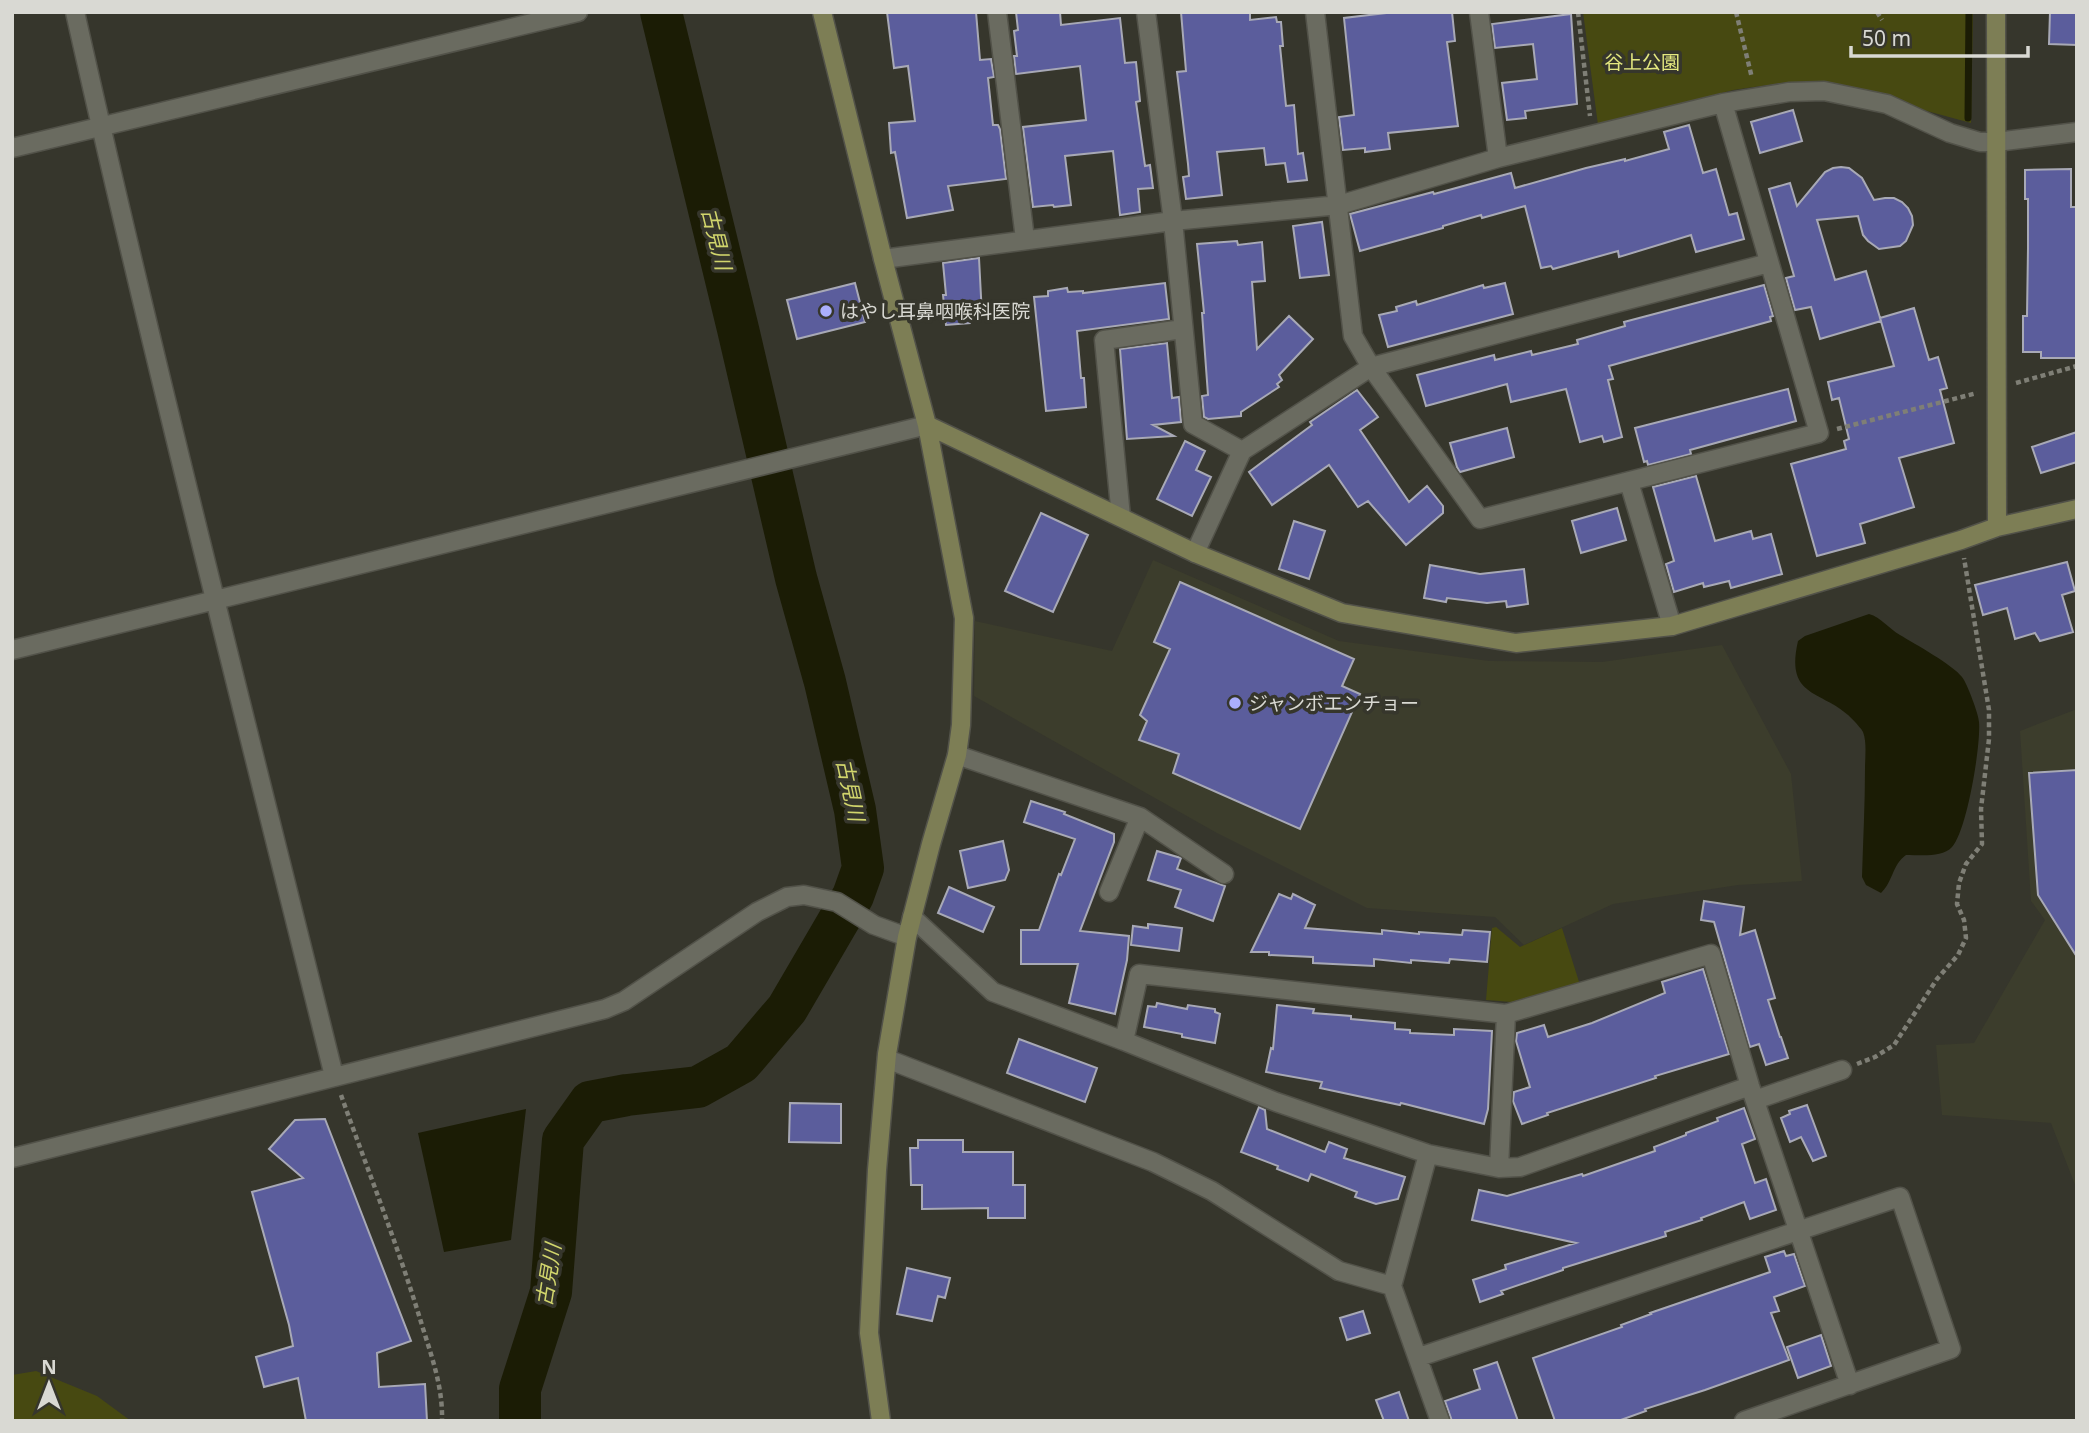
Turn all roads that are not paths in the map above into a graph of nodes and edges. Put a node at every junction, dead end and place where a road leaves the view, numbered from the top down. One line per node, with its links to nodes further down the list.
1 (75, 12): 11 (street)
2 (578, 12): 9 (street)
3 (822, 12): 19 (street)
4 (996, 12): 18 (street)
5 (1146, 12): 17 (street)
6 (1315, 12): 16 (street)
7 (1479, 12): 15 (street)
8 (1996, 12): 13 (street)
9 (518, 20): 11 (street)
10 (1723, 103): 13 (street); 15 (street); 20 (street)
11 (101, 127): 14 (street); 30 (street)
12 (2077, 132): 13 (street)
13 (1996, 142): 28 (street)
14 (12, 148)
15 (1498, 158): 16 (street)
16 (1339, 205): 17 (street); 22 (street)
17 (1173, 221): 18 (street); 21 (street)
18 (1026, 239): 19 (street)
19 (883, 258): 23 (street)
20 (1769, 263): 22 (street); 25 (street)
21 (1183, 329): 24 (street); 27 (street)
22 (1371, 367): 24 (street); 25 (street)
23 (927, 425): 27 (street); 30 (street); 33 (street)
24 (1242, 450): 29 (street)
25 (1629, 482): 31 (street)
26 (2077, 509): 28 (street)
27 (1121, 517): 29 (street)
28 (1997, 527): 31 (street)
29 (1195, 553): 31 (street)
30 (216, 600): 32 (street); 43 (street)
31 (1672, 626)
32 (12, 650)
33 (957, 755): 34 (street); 37 (street)
34 (1140, 817): 35 (street); 36 (street)
35 (1224, 874)
36 (1109, 892)
37 (912, 917): 38 (street); 40 (street)
38 (907, 937): 41 (street); 43 (street)
39 (1506, 1014): 40 (street); 44 (street); 47 (street)
40 (1124, 1041): 45 (street)
41 (887, 1059): 49 (street); 52 (street)
42 (1842, 1070): 44 (street)
43 (334, 1076): 46 (street)
44 (1753, 1093): 47 (street); 48 (street)
45 (1428, 1154): 47 (street); 49 (street)
46 (12, 1158)
47 (1499, 1168)
48 (1798, 1230): 50 (street); 51 (street); 51 (street)
49 (1392, 1286): 50 (street)
50 (1419, 1357): 53 (street)
51 (1850, 1385): 54 (street)
52 (881, 1421)
53 (1440, 1421)
54 (1744, 1421)

